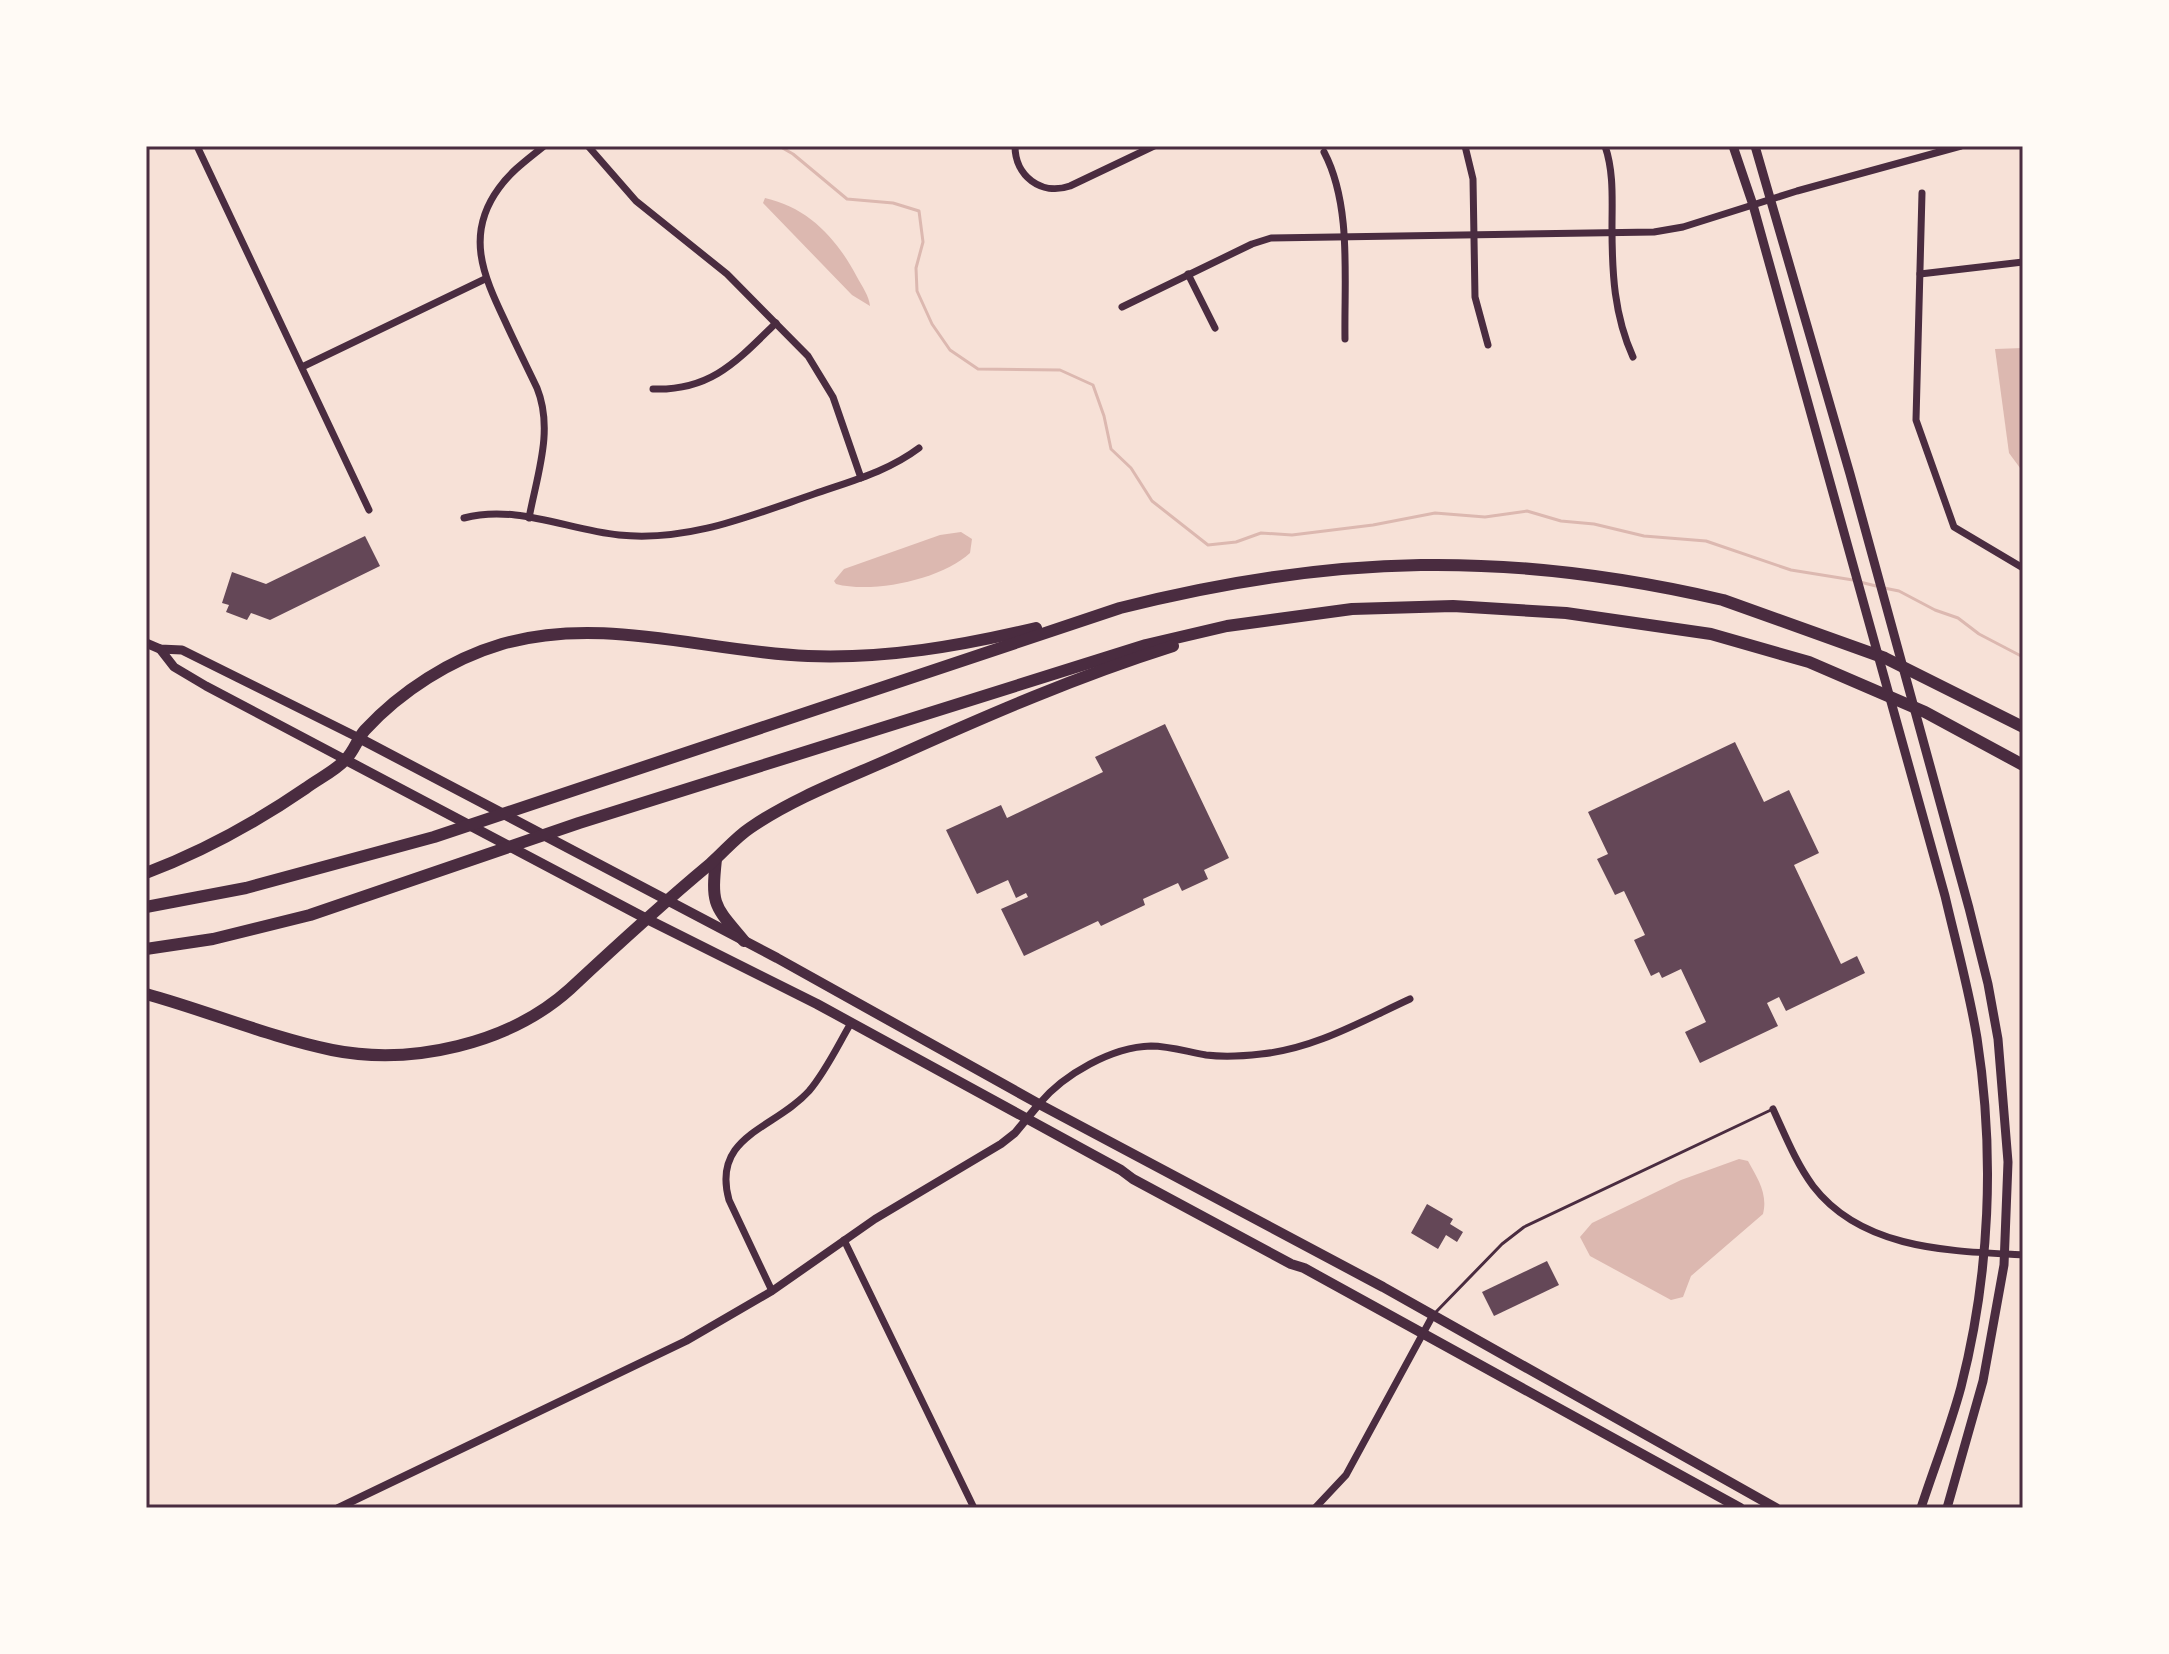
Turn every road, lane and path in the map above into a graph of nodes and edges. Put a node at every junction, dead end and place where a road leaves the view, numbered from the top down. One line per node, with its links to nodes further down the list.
1 (197, 146): 27 (street)
2 (544, 146): 20 (street)
3 (588, 146): 22 (street)
4 (1015, 146): 5 (street)
5 (1154, 146)
6 (1465, 146): 15 (street)
7 (1605, 146): 14 (street)
8 (1733, 146): 13 (main road)
9 (1755, 146): 13 (main road)
10 (1961, 146): 13 (street)
11 (1324, 152): 16 (street)
12 (1922, 193): 19 (street)
13 (1762, 202): 14 (street); 57 (main road); 58 (main road)
14 (1612, 233): 15 (street); 26 (street)
15 (1473, 234): 16 (street); 25 (street)
16 (1343, 236): 18 (street); 24 (street)
17 (2023, 262): 19 (street)
18 (1188, 274): 21 (street); 23 (street)
19 (1920, 274): 34 (street)
20 (485, 279): 27 (street); 33 (street)
21 (1122, 307)
22 (776, 323): 28 (street); 30 (street)
23 (1215, 328)
24 (1345, 339)
25 (1488, 345)
26 (1633, 357)
27 (302, 367): 31 (street)
28 (653, 389)
29 (919, 448): 30 (street)
30 (861, 478): 33 (street)
31 (369, 510)
32 (464, 518): 33 (street)
33 (529, 518)
34 (2023, 568)
35 (1120, 608): 39 (highway); 40 (highway); 46 (highway)
36 (1296, 615): 42 (highway); 43 (highway); 49 (highway)
37 (146, 643): 38 (main road)
38 (160, 649): 40 (main road); 41 (main road)
39 (2023, 727)
40 (359, 738): 41 (highway); 45 (main road)
41 (346, 760): 44 (highway); 47 (main road)
42 (2023, 765)
43 (716, 859): 45 (highway); 48 (highway)
44 (146, 873)
45 (666, 900): 47 (highway); 48 (main road)
46 (146, 907)
47 (645, 918): 50 (highway); 52 (main road)
48 (744, 941): 53 (main road)
49 (146, 949)
50 (146, 994)
51 (1410, 999): 53 (street)
52 (851, 1023): 55 (main road); 60 (street)
53 (1039, 1104): 55 (street); 61 (main road)
54 (1773, 1109): 57 (street); 61 (lane)
55 (1026, 1120): 56 (street); 62 (main road)
56 (844, 1240): 60 (street); 64 (street)
57 (1984, 1252): 58 (street); 68 (main road)
58 (2004, 1254): 59 (street); 69 (main road)
59 (2023, 1255)
60 (772, 1291): 63 (street)
61 (1433, 1315): 62 (street); 67 (main road)
62 (1423, 1332): 65 (street); 66 (main road)
63 (338, 1508)
64 (974, 1508)
65 (1315, 1508)
66 (1740, 1508)
67 (1776, 1508)
68 (1921, 1508)
69 (1947, 1508)

